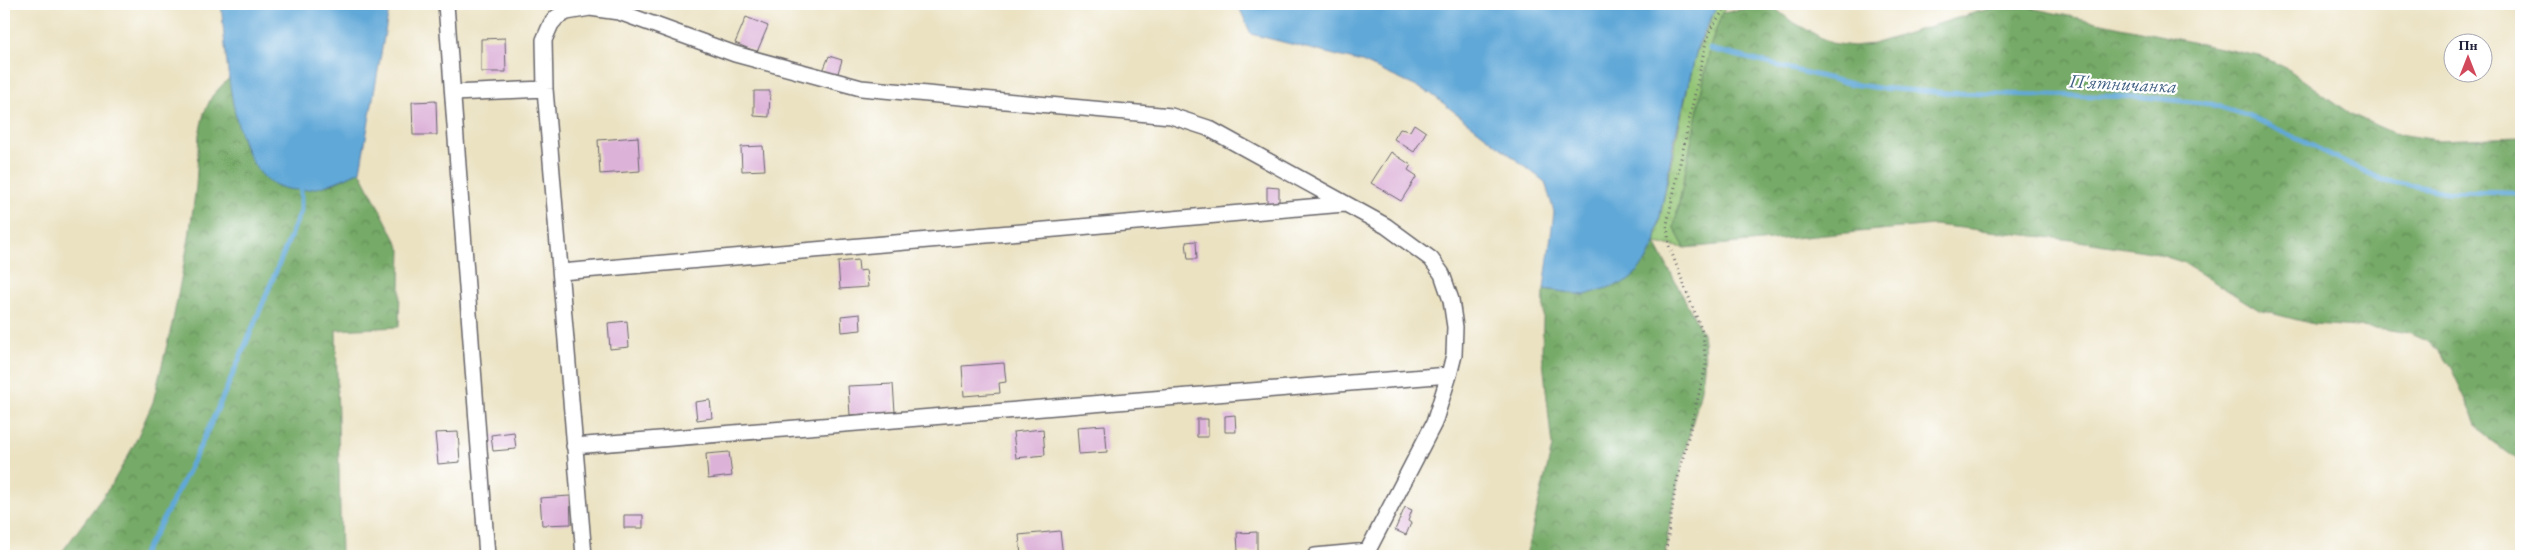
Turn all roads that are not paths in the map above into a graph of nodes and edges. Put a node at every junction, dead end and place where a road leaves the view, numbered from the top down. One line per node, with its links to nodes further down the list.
1 (446, 4): 3 (street)
2 (545, 89): 3 (street); 4 (street); 5 (street)
3 (453, 93): 9 (street)
4 (1344, 204): 5 (street); 6 (street)
5 (561, 272): 7 (street)
6 (1449, 375): 7 (street); 8 (street)
7 (574, 446): 10 (street)
8 (1367, 554): 11 (street)
9 (487, 556)
10 (584, 556)
11 (1316, 556)

